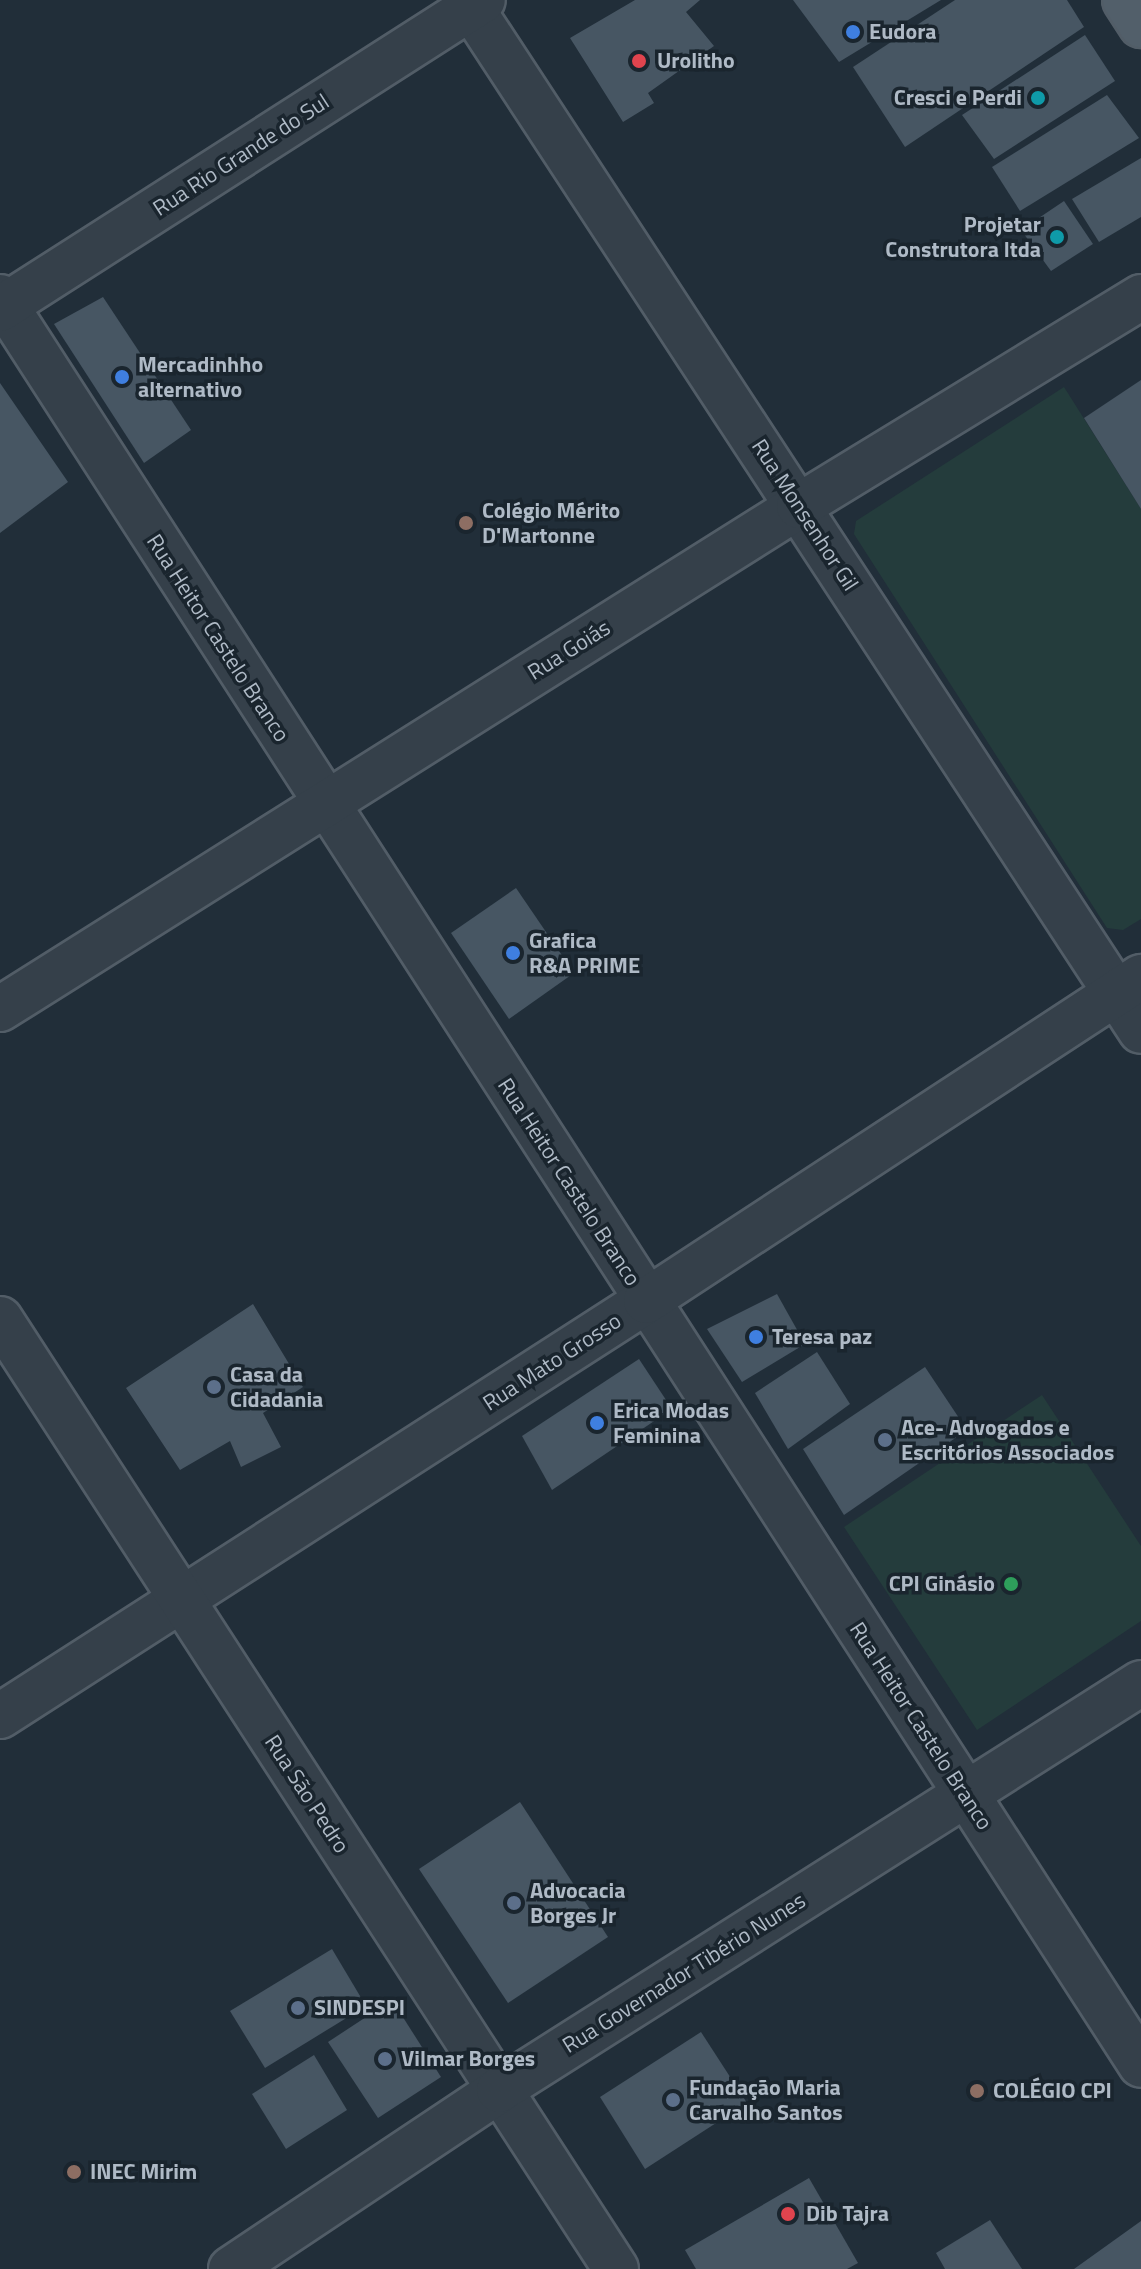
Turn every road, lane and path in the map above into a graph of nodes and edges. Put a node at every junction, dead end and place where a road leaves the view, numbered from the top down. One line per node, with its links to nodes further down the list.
1 (1125, 0): 3 (main road)
2 (473, 3): 5 (street, Rua Rio Grande do Sul); 6 (street, Rua Monsenhor Gil)
3 (1141, 25)
4 (1141, 297): 6 (street, Rua Goiás)
5 (2, 304): 7 (street, Rua Heitor Castelo Branco)
6 (799, 506): 7 (street, Rua Goiás); 8 (street, Rua Monsenhor Gil)
7 (324, 804): 9 (street, Rua Goiás); 11 (street, Rua Heitor Castelo Branco)
8 (1129, 985): 10 (street, Rua Monsenhor Gil); 11 (street, Rua Mato Grosso)
9 (0, 1009)
10 (1141, 1031)
11 (646, 1301): 13 (street, Rua Mato Grosso); 16 (street, Rua Heitor Castelo Branco)
12 (0, 1319): 13 (street, Rua São Pedro)
13 (181, 1599): 15 (street, Rua Mato Grosso); 18 (street, Rua São Pedro)
14 (1141, 1683): 16 (street, Rua Governador Tibério Nunes)
15 (0, 1716)
16 (965, 1794): 17 (street, Rua Heitor Castelo Branco); 18 (street, Rua Governador Tibério Nunes)
17 (1141, 2065)
18 (499, 2090): 19 (street, Rua Governador Tibério Nunes); 20 (street, Rua São Pedro)
19 (231, 2269)
20 (616, 2269)

